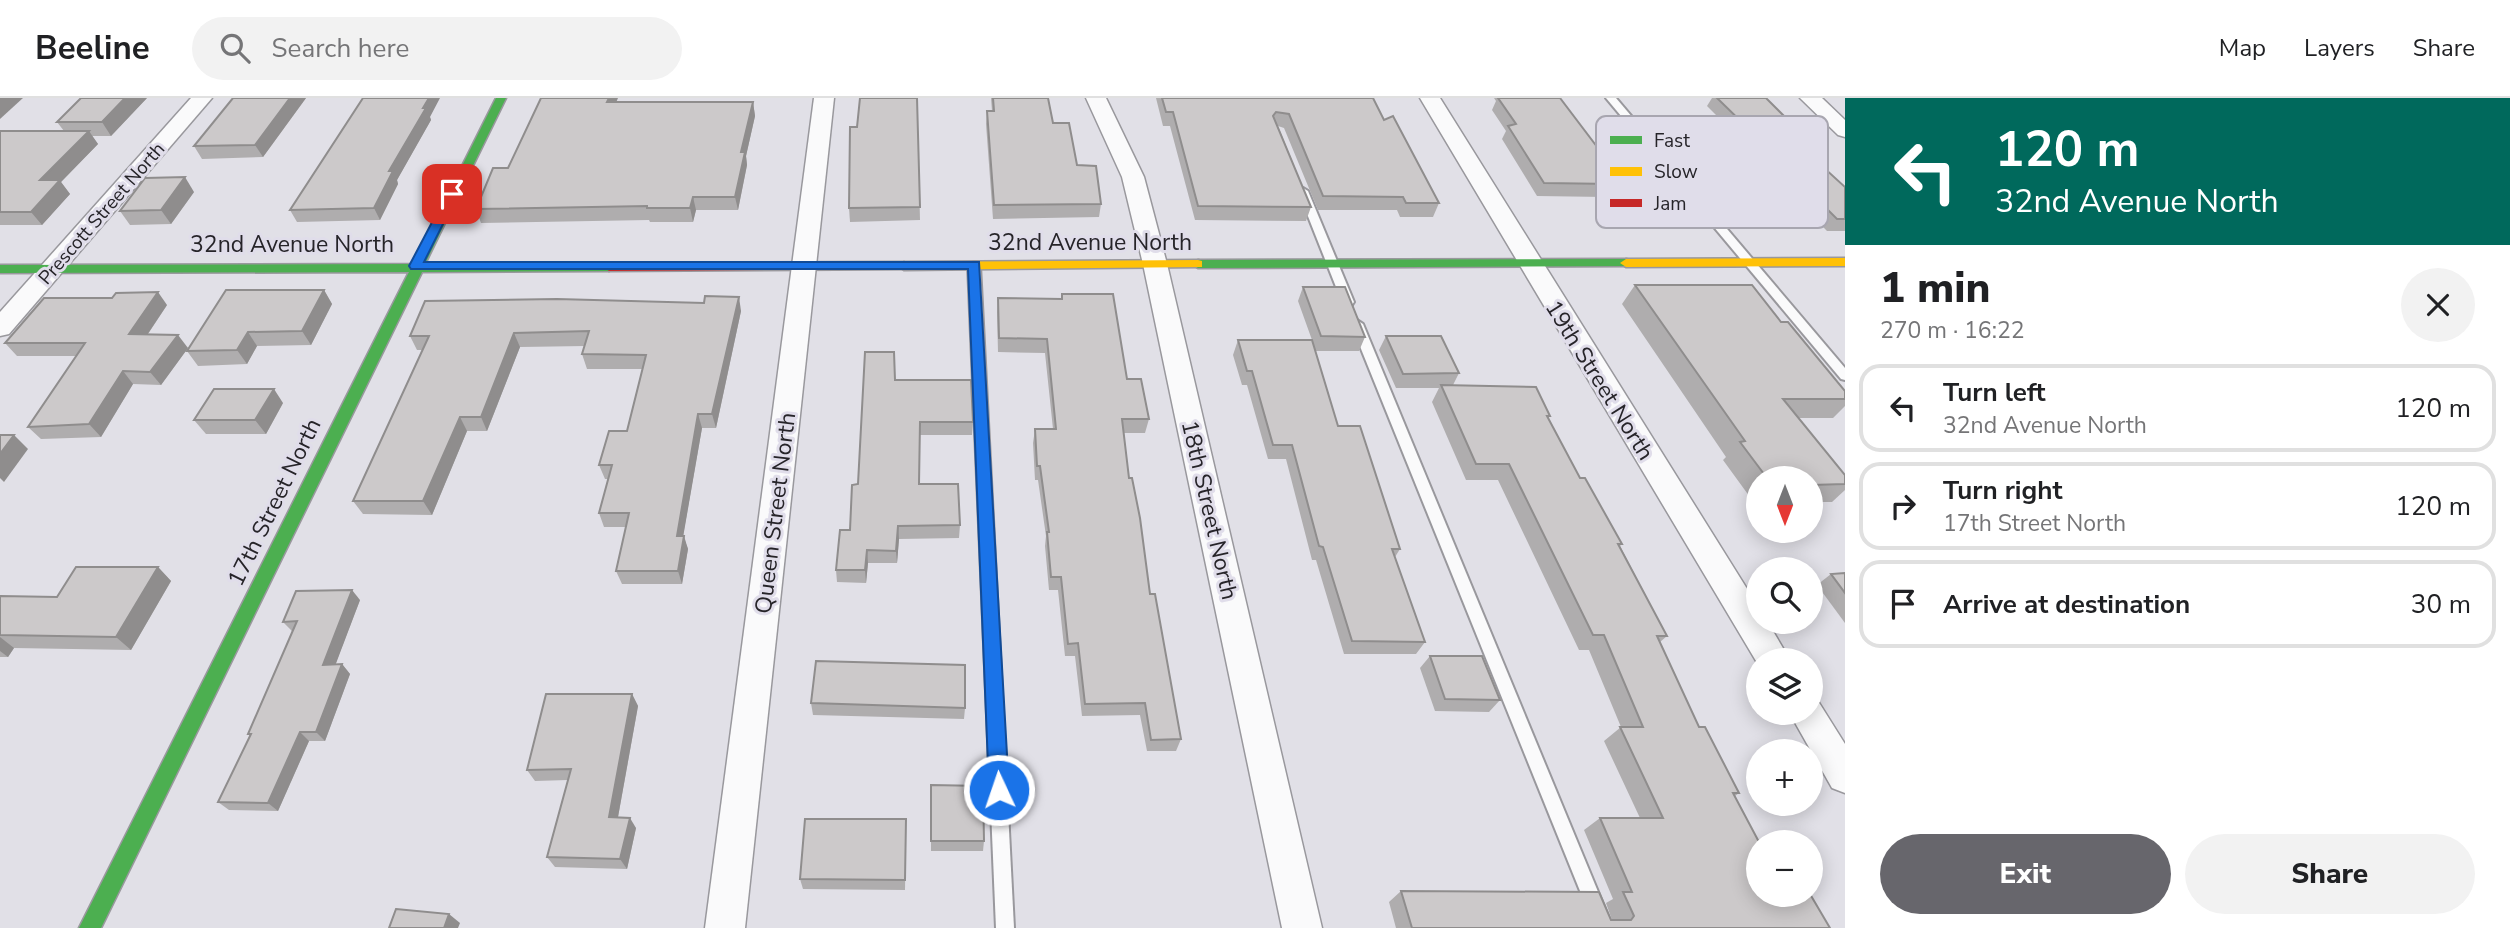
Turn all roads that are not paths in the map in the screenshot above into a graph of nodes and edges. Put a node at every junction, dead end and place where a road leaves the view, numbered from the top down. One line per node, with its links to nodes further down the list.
1 (202, 98): 20 (street, Prescott Street North)
2 (501, 98): 18 (street, 17th Street North)
3 (824, 98): 19 (street, Queen Street North)
4 (1096, 98): 15 (street, 18th Street North)
5 (1430, 98): 13 (street, 19th Street North)
6 (1611, 98): 8 (lane)
7 (1810, 98): 9 (street)
8 (1626, 116)
9 (1845, 131)
10 (1297, 178): 16 (lane)
11 (1720, 228): 14 (lane)
12 (1845, 262): 14 (street, 32nd Avenue North)
13 (1529, 263): 14 (street, 32nd Avenue North); 16 (street, 32nd Avenue North); 24 (street, 19th Street North)
14 (1749, 263): 23 (lane)
15 (1155, 264): 16 (street, 32nd Avenue North); 17 (street, 32nd Avenue North); 30 (street, 18th Street North)
16 (1333, 264): 31 (lane)
17 (974, 265): 19 (street, 32nd Avenue North); 29 (lane)
18 (416, 266): 19 (street, 32nd Avenue North); 20 (street, 32nd Avenue North); 27 (street, 17th Street North)
19 (804, 266): 28 (street, Queen Street North)
20 (51, 268): 21 (street, 32nd Avenue North); 22 (street, Prescott Street North)
21 (0, 269)
22 (0, 328)
23 (1845, 376)
24 (1766, 648)
25 (1814, 725): 26 (street)
26 (1845, 776)
27 (90, 928)
28 (725, 928)
29 (1005, 928)
30 (1302, 928)
31 (1604, 928)

